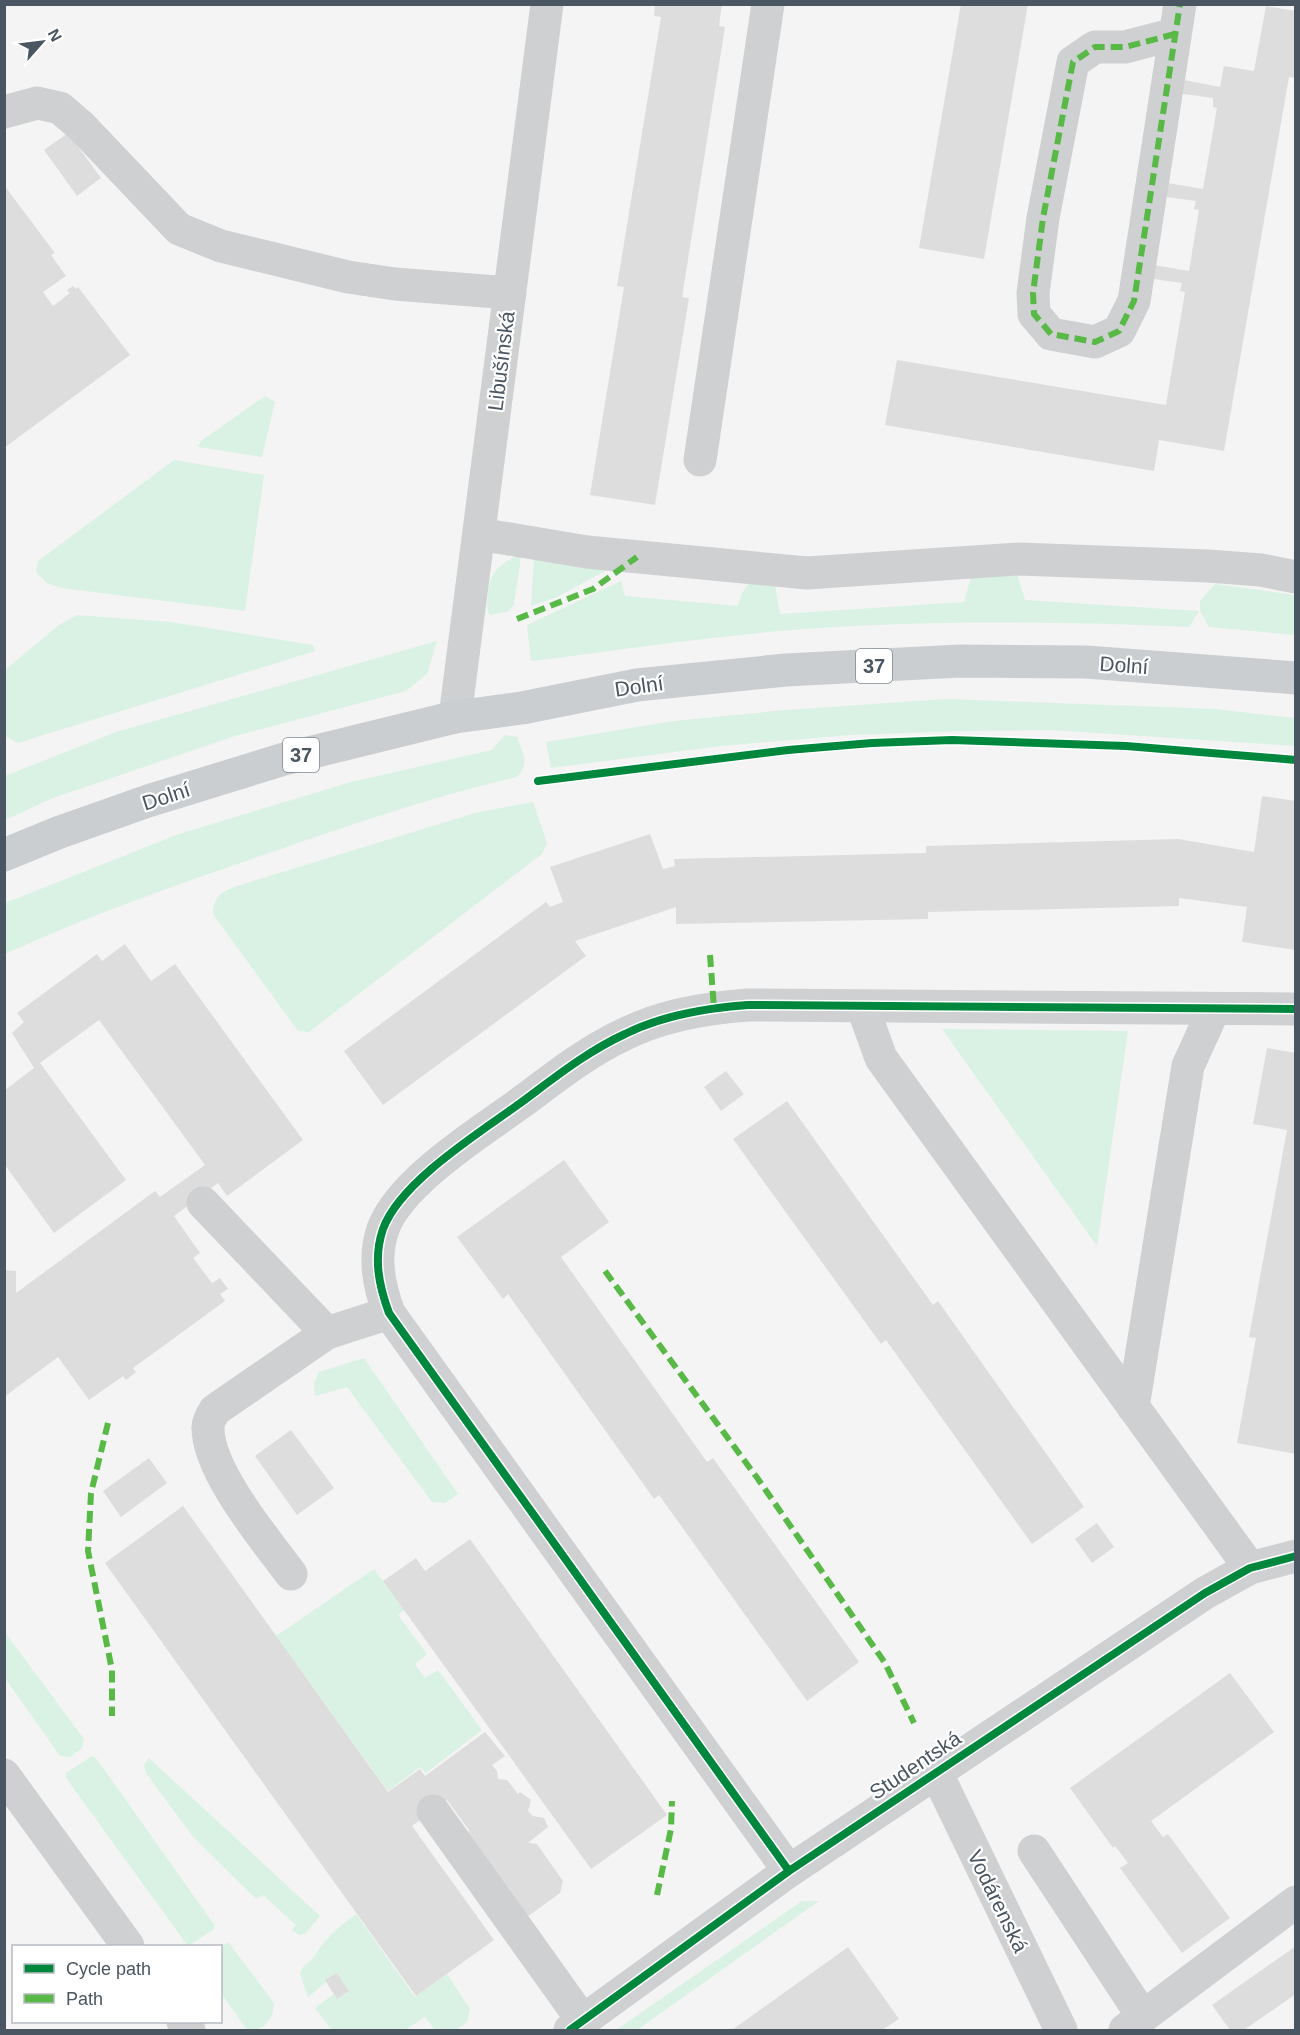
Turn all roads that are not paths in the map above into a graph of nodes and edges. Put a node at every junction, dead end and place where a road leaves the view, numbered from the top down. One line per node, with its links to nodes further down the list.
1 (547, 4): 5 (street, Libušínská)
2 (768, 4): 6 (street)
3 (1177, 19): 3 (street)
4 (4, 112): 5 (street)
5 (510, 293): 7 (street, Libušínská)
6 (700, 460)
7 (479, 534): 8 (street); 10 (street, Libušínská)
8 (1296, 577)
9 (1296, 678): 10 (main road, Dolní / 37)
10 (455, 717): 11 (main road, Dolní / 37)
11 (4, 855)
12 (863, 1008): 13 (street); 16 (street); 18 (street)
13 (1214, 1009): 14 (street); 18 (street)
14 (1296, 1009)
15 (202, 1203): 17 (street)
16 (389, 1313): 17 (street); 26 (street)
17 (327, 1332): 21 (street)
18 (1133, 1407): 20 (street)
19 (1296, 1556): 20 (street, Studentská)
20 (1250, 1568): 22 (street, Studentská)
21 (291, 1574)
22 (936, 1772): 26 (street, Studentská); 31 (street, Vodárenská)
23 (4, 1775): 28 (street)
24 (433, 1811): 30 (street)
25 (1034, 1851): 29 (street)
26 (789, 1871): 30 (street, Studentská)
27 (1296, 1902): 29 (street)
28 (127, 1945)
29 (1134, 2024)
30 (577, 2026)
31 (1053, 2026)

